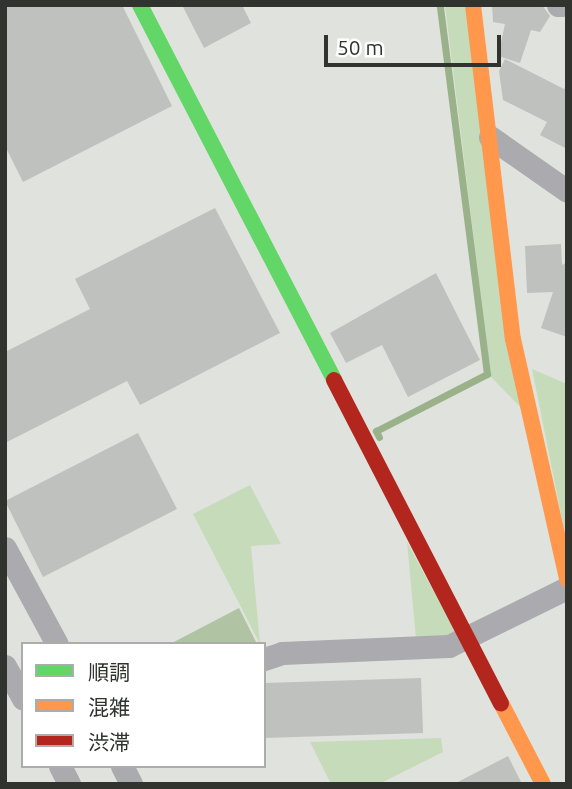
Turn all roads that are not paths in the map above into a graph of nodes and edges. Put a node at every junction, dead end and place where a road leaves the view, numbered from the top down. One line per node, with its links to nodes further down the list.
1 (140, 5): 8 (street)
2 (473, 5): 3 (street)
3 (490, 137): 4 (street); 6 (street)
4 (567, 191)
5 (5, 548): 9 (street)
6 (567, 579)
7 (567, 588): 8 (street)
8 (469, 640): 10 (street); 17 (street)
9 (56, 642)
10 (266, 658)
11 (5, 666): 12 (street)
12 (21, 694)
13 (61, 768): 15 (street)
14 (123, 768): 16 (street)
15 (69, 784)
16 (131, 784)
17 (543, 784)

